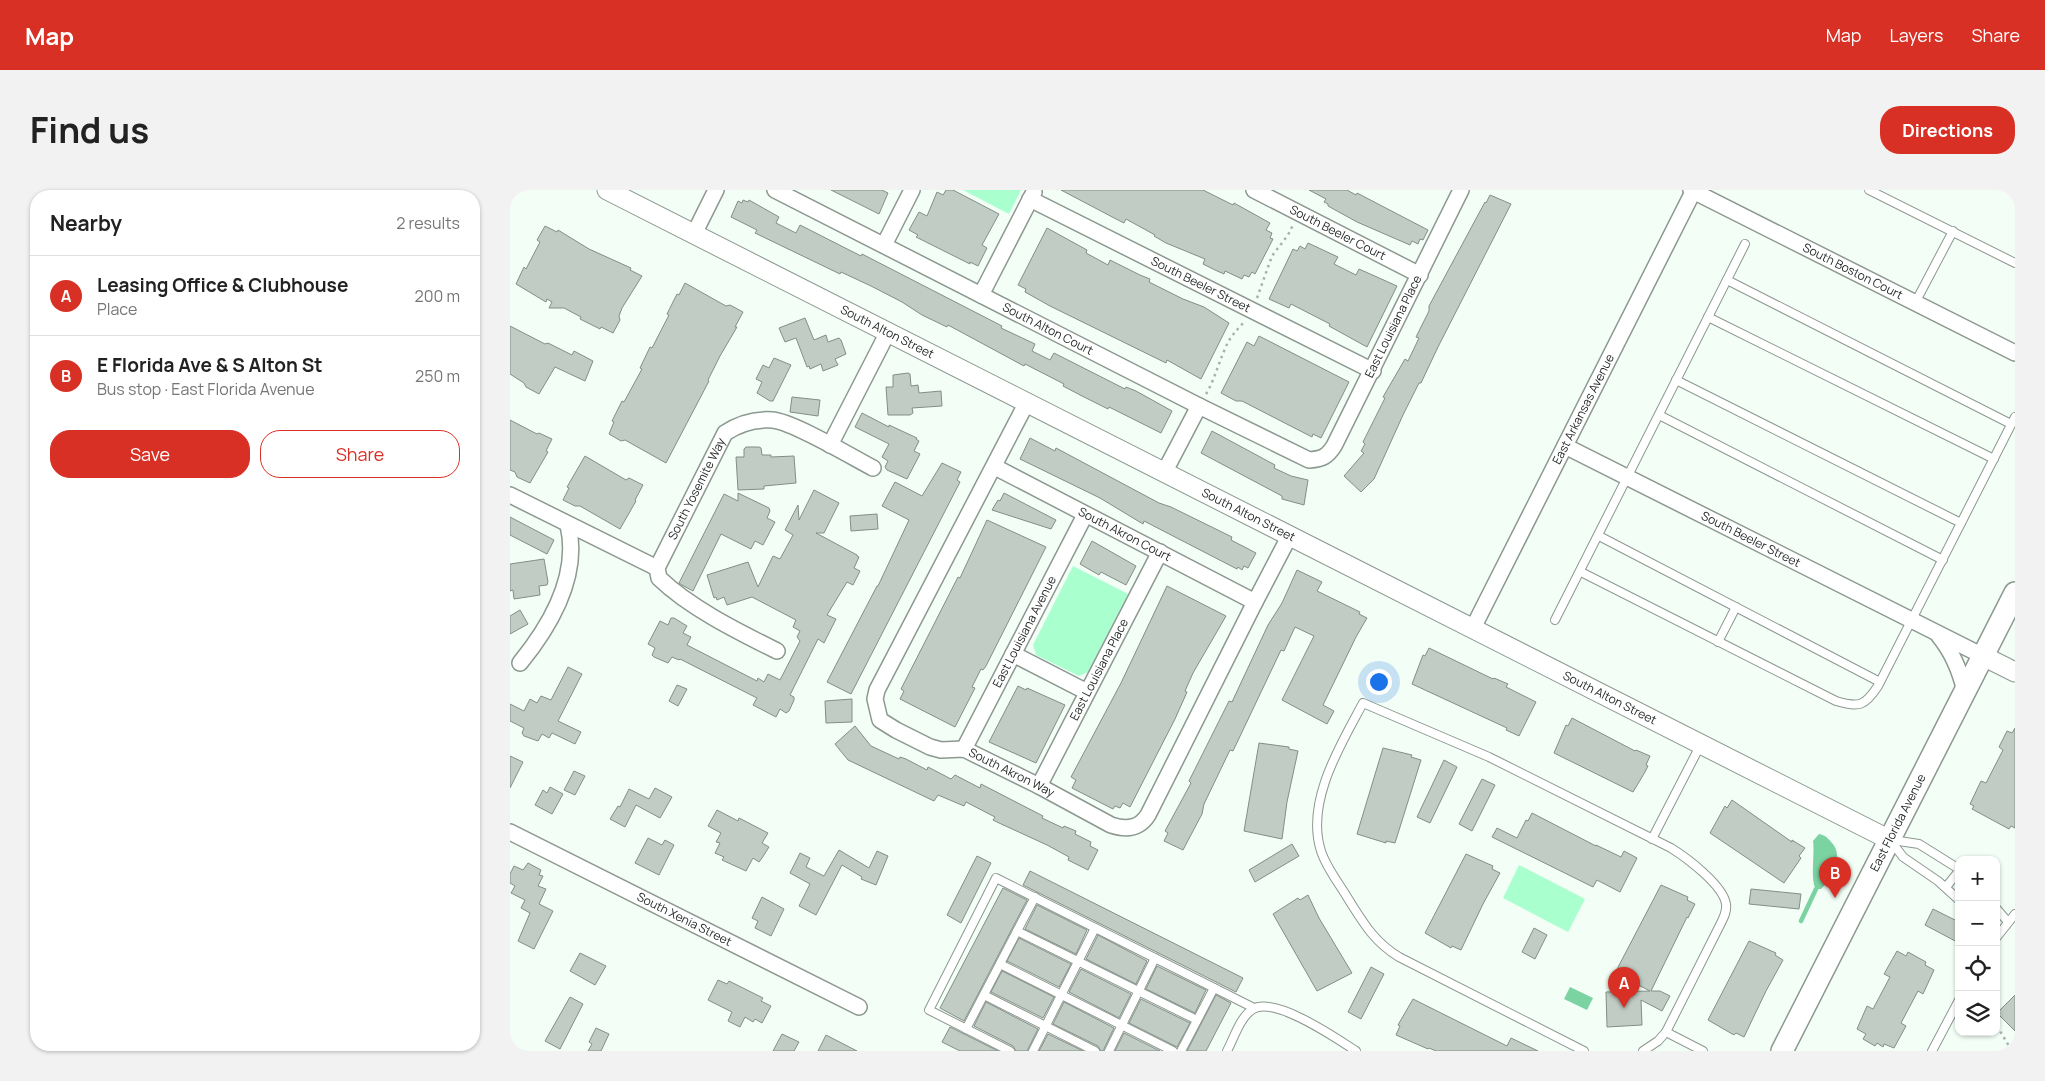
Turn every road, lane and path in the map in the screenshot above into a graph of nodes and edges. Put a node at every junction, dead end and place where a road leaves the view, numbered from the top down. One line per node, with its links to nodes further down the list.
1 (607, 190): 12 (street, South Alton Street)
2 (716, 190): 12 (street)
3 (912, 190): 14 (street)
4 (1254, 190): 10 (street, South Beeler Court)
5 (1461, 190): 16 (street, East Louisiana Place)
6 (1693, 190): 19 (street, South Boston Court); 30 (street, East Arkansas Avenue)
7 (1869, 190): 11 (lane)
8 (785, 192): 14 (street, South Alton Court)
9 (1032, 195): 18 (street); 23 (street, South Beeler Street)
10 (1284, 196): 16 (street, South Beeler Court)
11 (1953, 231): 15 (lane); 19 (lane)
12 (694, 234): 21 (street, South Alton Street)
13 (1745, 244): 17 (lane)
14 (884, 245): 18 (street, South Alton Court)
15 (2015, 263)
16 (1420, 275): 23 (street, East Louisiana Place)
17 (1727, 280): 20 (lane); 28 (lane)
18 (981, 295): 26 (street, South Alton Court)
19 (1915, 303): 22 (street, South Boston Court)
20 (1708, 318): 24 (lane); 32 (lane)
21 (888, 332): 25 (street, South Alton Street); 29 (street)
22 (2015, 353)
23 (1373, 371): 31 (street, East Louisiana Place)
24 (1676, 380): 27 (lane); 39 (lane)
25 (1027, 402): 33 (street, South Akron Way); 35 (street, South Alton Street)
26 (1198, 406): 31 (street, South Alton Court); 35 (street)
27 (1659, 415): 36 (lane); 44 (lane)
28 (2013, 420): 32 (lane)
29 (830, 445): 34 (street, South Yosemite Way); 45 (street, South Yosemite Way)
30 (1565, 446): 36 (street, South Beeler Street); 52 (street, East Arkansas Avenue)
31 (1322, 459)
32 (1994, 459): 39 (lane)
33 (995, 466): 38 (street, South Akron Court); 64 (street, South Akron Way)
34 (873, 468)
35 (1165, 471): 41 (street, South Alton Street)
36 (1628, 477): 42 (lane); 51 (street, South Beeler Street)
37 (510, 495): 40 (street)
38 (1085, 514): 43 (street, South Akron Court); 56 (street, East Louisiana Avenue)
39 (1961, 523): 44 (lane)
40 (568, 525): 45 (street); 58 (street)
41 (1290, 535): 48 (street, South Akron Way); 52 (street, South Alton Street)
42 (1599, 536): 46 (lane); 49 (lane)
43 (1160, 552): 48 (street, South Akron Court); 61 (street, East Louisiana Place)
44 (1942, 560): 51 (lane)
45 (657, 568): 55 (street)
46 (1581, 572): 50 (lane); 54 (lane)
47 (2015, 593): 57 (main road, East Florida Avenue)
48 (1255, 602): 65 (street, South Akron Way)
49 (1736, 607): 54 (lane); 60 (lane)
50 (1556, 620)
51 (1912, 620): 53 (street, South Beeler Street); 60 (lane)
52 (1473, 628): 63 (street, South Alton Street)
53 (1937, 633): 57 (street, South Beeler Street); 62 (street, South Beeler Street)
54 (1718, 642): 60 (lane)
55 (777, 651)
56 (1013, 654): 61 (street); 64 (street, East Louisiana Avenue)
57 (1983, 656): 59 (street, South Beeler Street); 62 (main road, East Florida Avenue)
58 (520, 663)
59 (2015, 672)
60 (1880, 682)
61 (1087, 692): 65 (street, East Louisiana Place)
62 (1965, 692): 68 (main road, East Florida Avenue)
63 (1701, 744): 67 (lane); 68 (street, South Alton Street)
64 (964, 749): 65 (street, South Akron Way)
65 (1039, 786)
66 (510, 832): 87 (street, South Xenia Street)
67 (1652, 839): 95 (lane); 104 (lane)
68 (1890, 840): 69 (lane); 71 (lane); 107 (main road, East Florida Avenue)
69 (1955, 867)
70 (1955, 875): 71 (lane)
71 (1946, 887): 72 (lane)
72 (1955, 896)
73 (1034, 897): 77 (lane); 78 (lane); 93 (lane)
74 (2000, 913): 76 (lane)
75 (2015, 914): 76 (lane)
76 (2008, 922): 79 (lane)
77 (1095, 928): 80 (lane); 81 (lane)
78 (1017, 931): 81 (lane); 82 (lane)
79 (2000, 933)
80 (1155, 958): 83 (lane); 84 (lane)
81 (1078, 961): 84 (lane); 86 (lane)
82 (1000, 964): 85 (lane); 86 (lane)
83 (1214, 988): 88 (lane); 90 (lane)
84 (1138, 991): 90 (lane); 91 (lane)
85 (984, 995): 92 (lane); 93 (lane)
86 (1061, 995): 91 (lane); 92 (lane)
87 (859, 1007)
88 (1254, 1008): 102 (lane); 103 (lane)
89 (1955, 1008): 108 (lane)
90 (1197, 1020): 101 (lane)
91 (1122, 1025): 99 (lane); 100 (lane)
92 (1045, 1026): 97 (lane); 98 (lane)
93 (966, 1029): 96 (lane)
94 (2000, 1031): 109 (path)
95 (1666, 1032): 105 (lane); 106 (lane)
96 (1010, 1051)
97 (1033, 1051)
98 (1095, 1051)
99 (1109, 1051)
100 (1173, 1051)
101 (1181, 1051)
102 (1227, 1051)
103 (1356, 1051)
104 (1584, 1051)
105 (1643, 1051)
106 (1703, 1051)
107 (1782, 1051)
108 (1932, 1051)
109 (2012, 1051)

